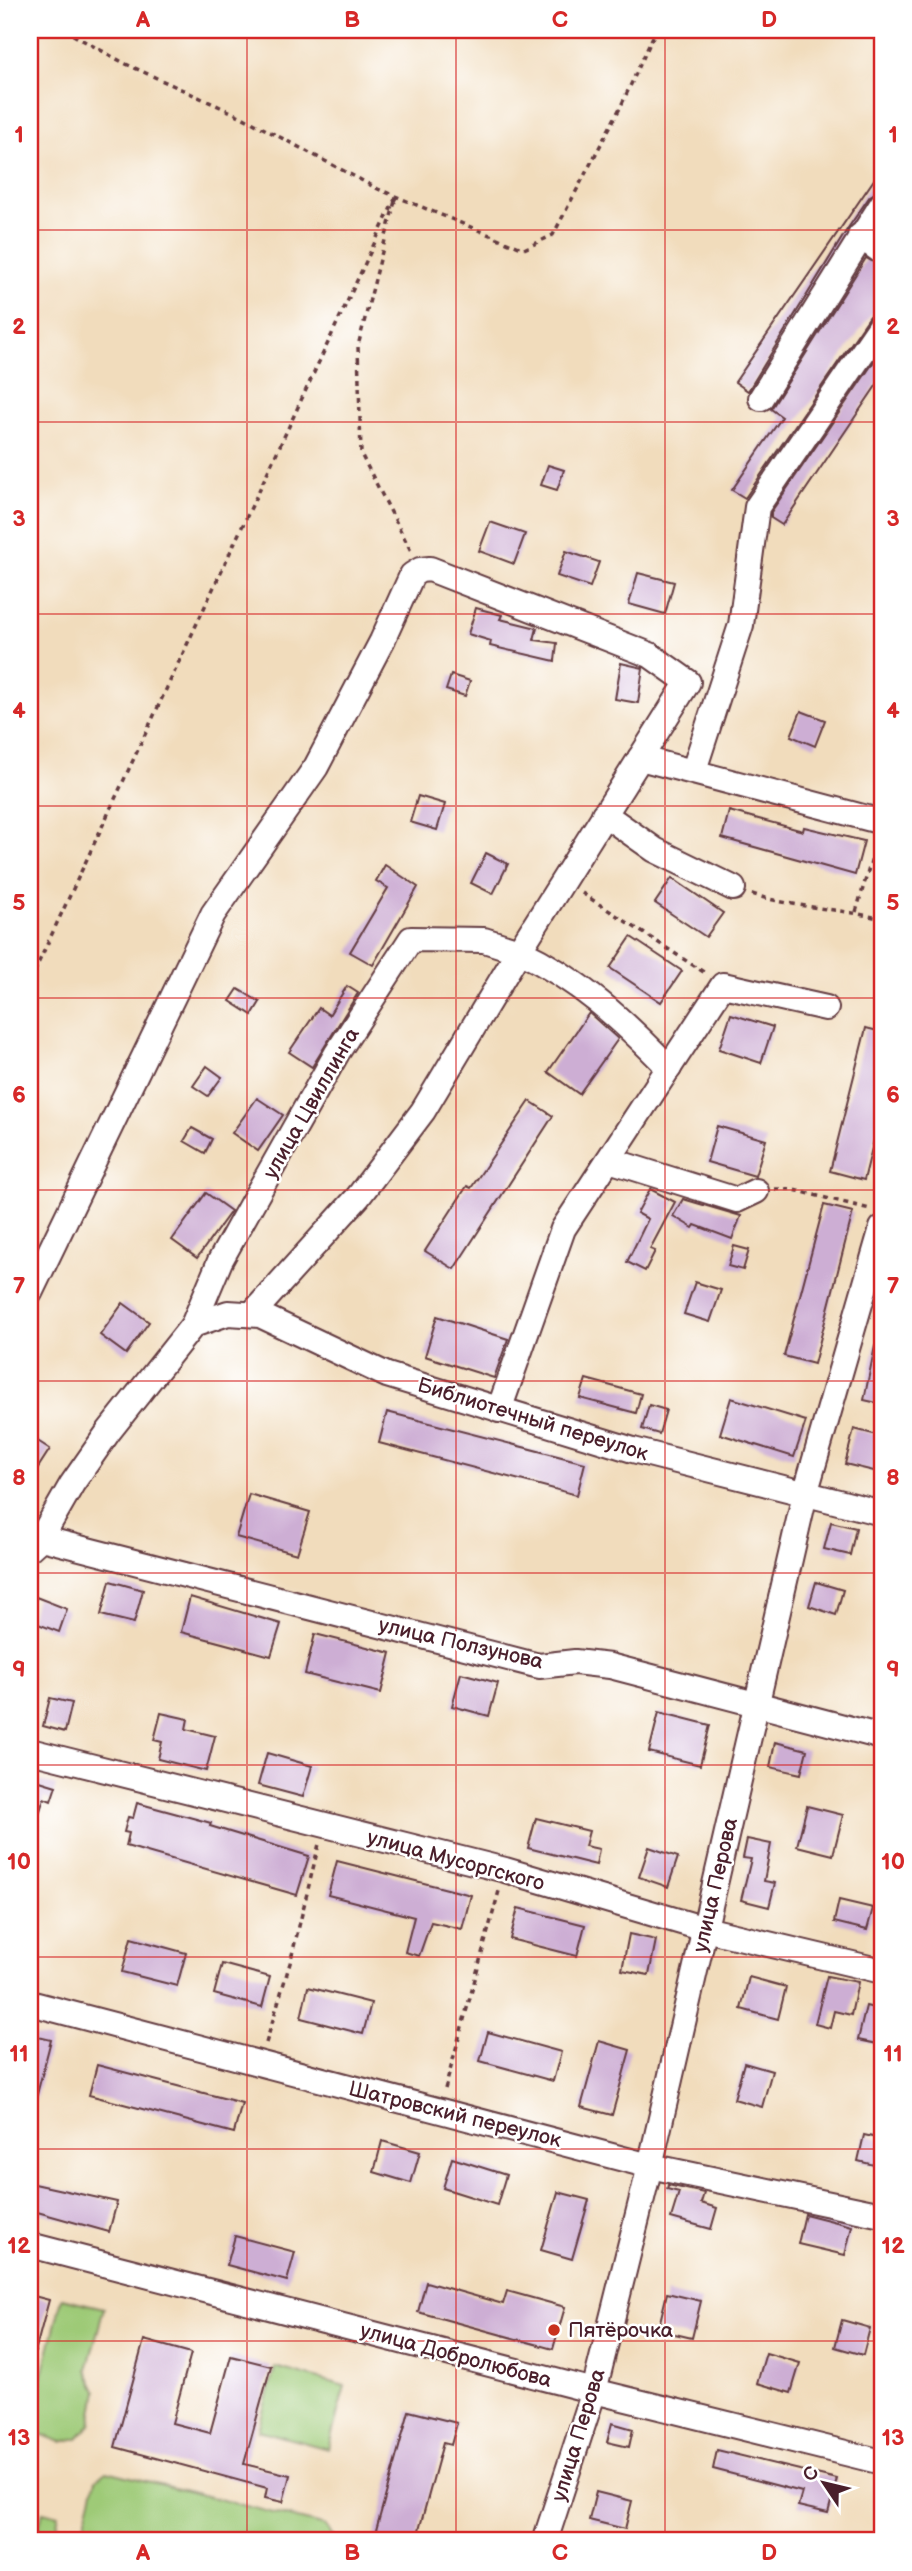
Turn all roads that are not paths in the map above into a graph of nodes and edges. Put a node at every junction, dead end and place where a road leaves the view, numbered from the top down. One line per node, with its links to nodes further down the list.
1 (882, 204): 2 (street)
2 (860, 236): 3 (street); 5 (street)
3 (882, 251)
4 (882, 324): 7 (street)
5 (761, 398)
6 (688, 682): 7 (street); 8 (street); 20 (street)
7 (715, 707): 9 (street)
8 (640, 758): 9 (street); 10 (street)
9 (694, 770): 11 (street)
10 (604, 814): 12 (street); 13 (street)
11 (880, 829)
12 (733, 887)
13 (519, 951): 15 (street); 21 (street); 22 (street, улица Цвиллинга)
14 (826, 1008): 15 (street)
15 (669, 1068): 16 (street)
16 (610, 1160): 17 (street); 23 (street)
17 (756, 1191)
18 (882, 1228): 19 (street, улица Перова)
19 (877, 1268): 24 (street, улица Перова)
20 (30, 1293)
21 (252, 1314): 22 (street, Библиотечный переулок); 23 (street, Библиотечный переулок)
22 (193, 1325): 26 (street, улица Цвиллинга)
23 (499, 1410): 24 (street, Библиотечный переулок)
24 (805, 1494): 25 (street, Библиотечный переулок); 27 (street, улица Перова)
25 (882, 1513)
26 (35, 1543): 27 (street, улица Ползунова)
27 (754, 1704): 28 (street, улица Ползунова); 30 (street, улица Перова)
28 (882, 1737)
29 (30, 1751): 30 (street, улица Мусоргского)
30 (705, 1930): 31 (street, улица Мусоргского); 33 (street, улица Перова)
31 (882, 1971)
32 (30, 2003): 33 (street, Шатровский переулок)
33 (650, 2166): 34 (street, Шатровский переулок); 36 (street, улица Перова)
34 (882, 2216)
35 (30, 2245): 36 (street, улица Добролюбова)
36 (594, 2391): 37 (street, улица Добролюбова); 38 (street, улица Перова)
37 (882, 2462)
38 (545, 2541)

